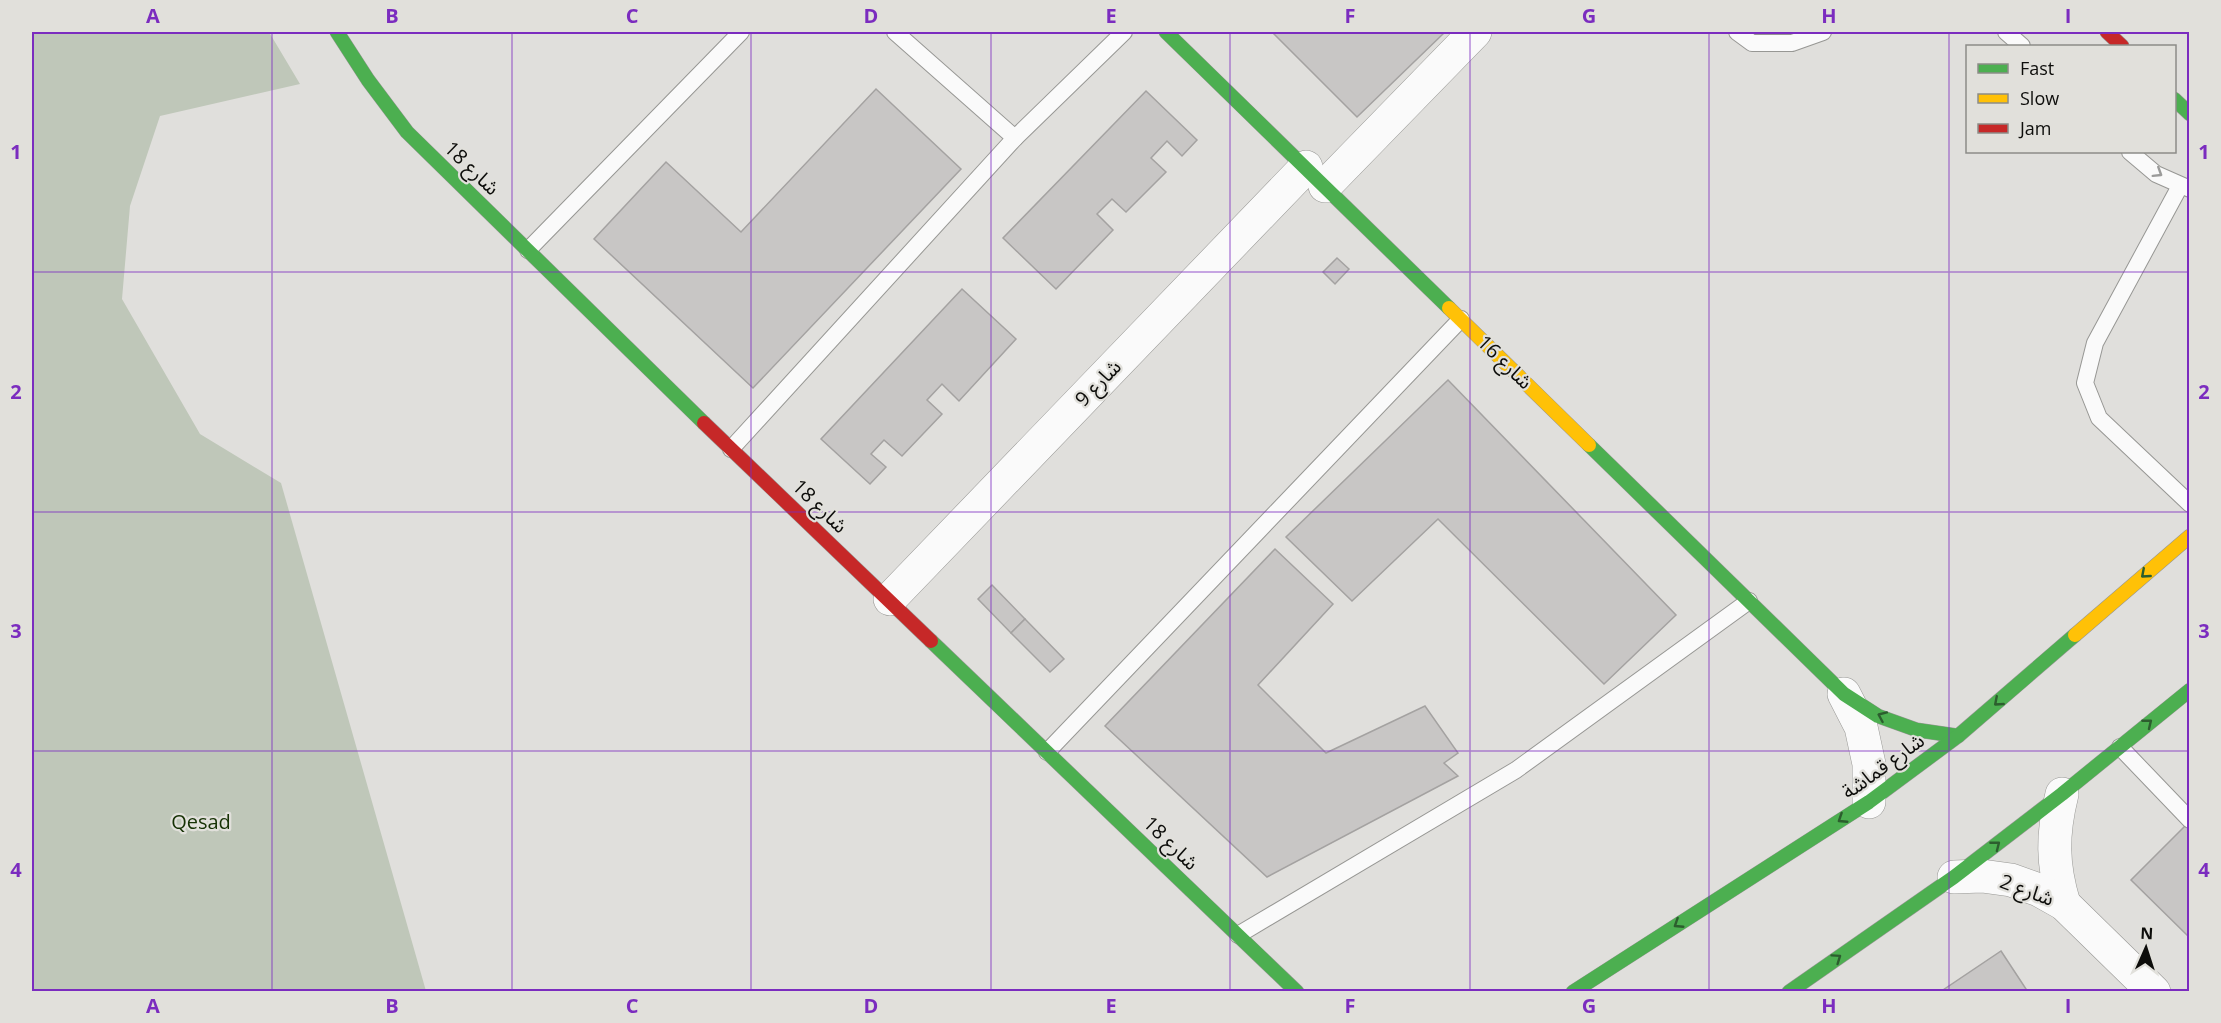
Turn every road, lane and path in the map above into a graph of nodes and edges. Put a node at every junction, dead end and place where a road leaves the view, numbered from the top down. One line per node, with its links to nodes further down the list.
1 (741, 32): 19 (lane)
2 (895, 32): 15 (lane)
3 (1124, 32): 15 (lane)
4 (1166, 32): 17 (street, شارع 16)
5 (1475, 32): 17 (street, شارع 9)
6 (1737, 32): 7 (lane)
7 (1823, 32)
8 (2006, 32): 11 (lane)
9 (2107, 32): 12 (street)
10 (343, 33): 19 (street, شارع 18)
11 (2021, 45)
12 (2121, 45)
13 (2176, 100): 14 (street)
14 (2190, 114)
15 (1015, 138): 21 (lane)
16 (2131, 153): 18 (lane, one-way to 18)
17 (1316, 176): 20 (street, شارع 16); 24 (street, شارع 9)
18 (2185, 187): 22 (lane)
19 (528, 250): 21 (street, شارع 18)
20 (1461, 319): 25 (street, شارع 16); 30 (lane)
21 (731, 449): 24 (street, شارع 18)
22 (2190, 504)
23 (2190, 536): 28 (street, شارع قماشة, one-way to 28)
24 (890, 599): 30 (street, شارع 18)
25 (1749, 601): 27 (street, شارع 16); 36 (lane)
26 (2190, 690): 29 (street, one-way to 26)
27 (1844, 694): 28 (street, شارع 16, one-way to 27); 32 (street, شارع 16)
28 (1958, 736): 32 (street, شارع قماشة)
29 (2120, 747): 31 (street); 33 (lane)
30 (1047, 752): 36 (street, شارع 18)
31 (2062, 794): 34 (street, one-way to 31); 35 (street, شارع 2)
32 (1869, 802): 38 (street, شارع قماشة, one-way to 38)
33 (2190, 820)
34 (1954, 877): 35 (street, شارع 2); 39 (street, one-way to 34)
35 (2064, 904): 40 (street, شارع 2)
36 (1238, 935): 37 (street, شارع 18)
37 (1297, 992)
38 (1573, 992)
39 (1789, 992)
40 (2154, 992)

